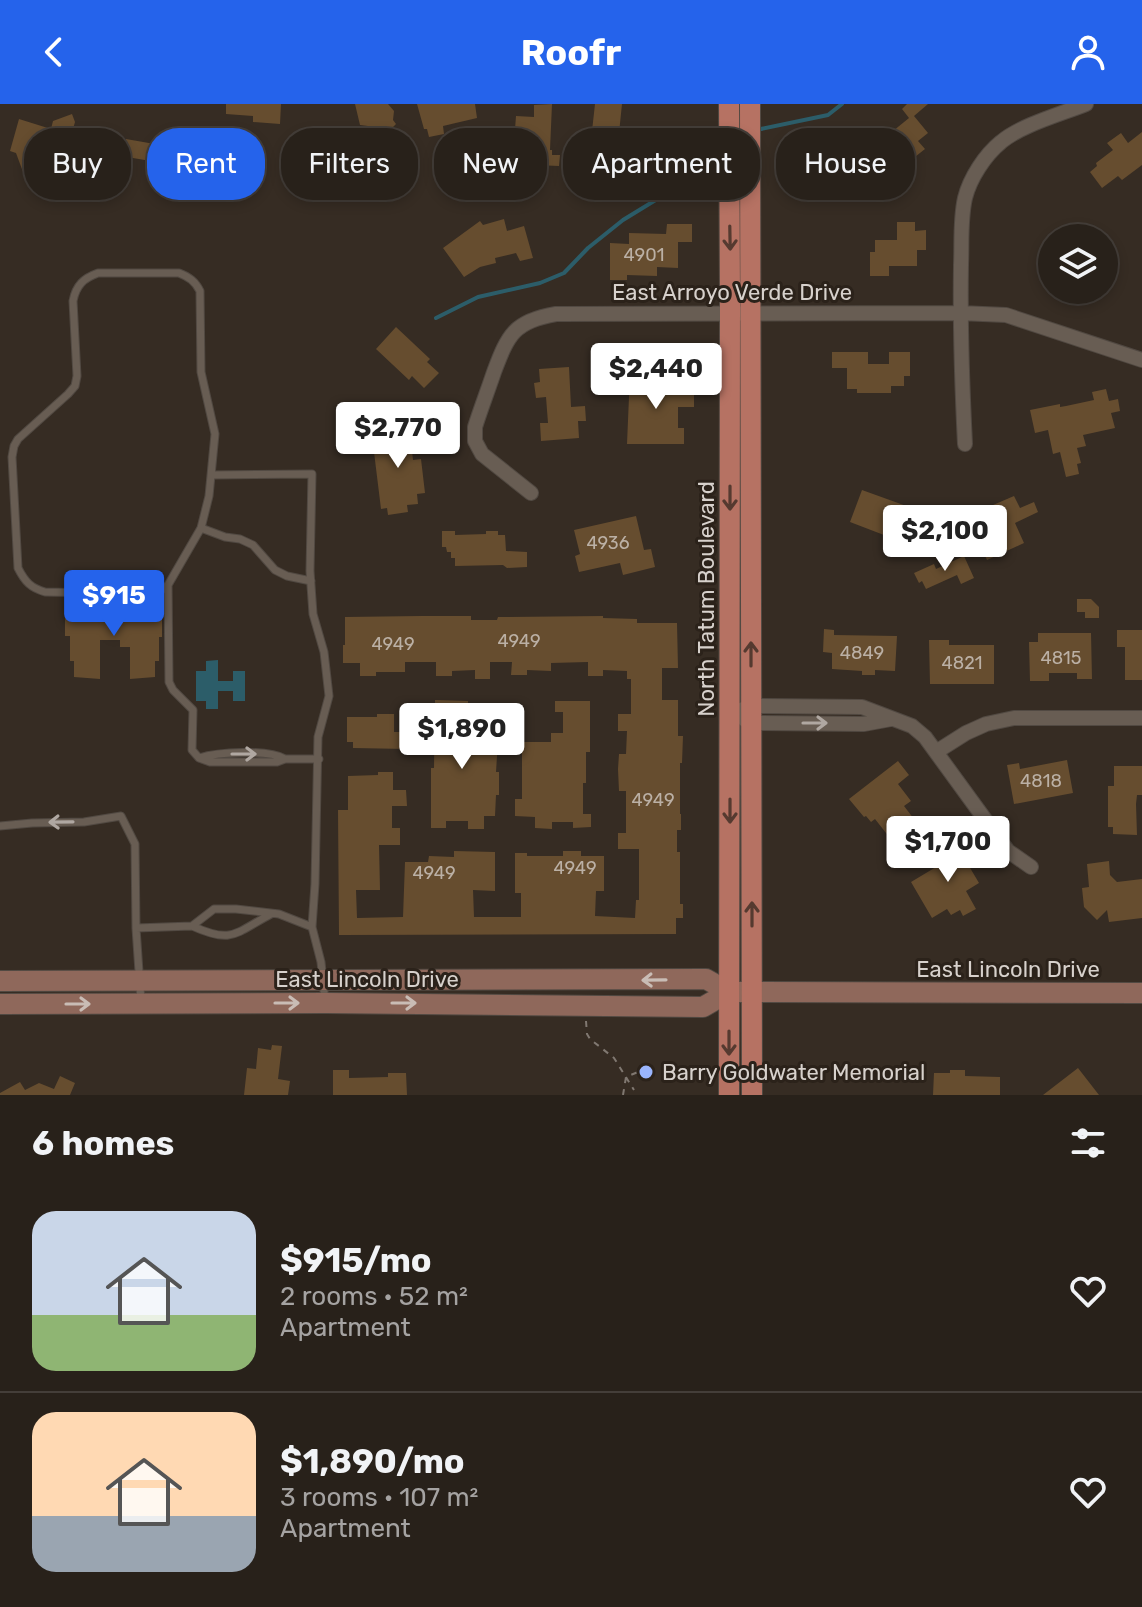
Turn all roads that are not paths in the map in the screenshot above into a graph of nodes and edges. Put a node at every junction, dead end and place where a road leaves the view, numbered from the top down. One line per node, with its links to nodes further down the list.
1 (729, 104): 5 (main road, North Tatum Boulevard, one-way to 5)
2 (750, 104): 5 (main road, North Tatum Boulevard)
3 (1086, 104): 4 (street)
4 (960, 313): 5 (street, East Arroyo Verde Drive); 6 (street, East Arroyo Verde Drive); 7 (street)
5 (741, 314): 9 (street, East Arroyo Verde Drive); 13 (main road, North Tatum Boulevard, one-way to 13); 14 (main road, North Tatum Boulevard, one-way to 5)
6 (1142, 360)
7 (965, 444)
8 (211, 475): 10 (lane); 11 (lane); 12 (lane)
9 (531, 493)
10 (201, 528): 11 (lane); 12 (lane)
11 (311, 581): 17 (lane)
12 (168, 585): 17 (lane)
13 (730, 714): 14 (street); 27 (main road, North Tatum Boulevard, one-way to 27)
14 (751, 714): 16 (street); 28 (main road, North Tatum Boulevard, one-way to 14)
15 (1142, 718): 16 (street)
16 (936, 752): 19 (street)
17 (319, 759): 22 (lane)
18 (0, 826): 23 (lane, one-way to 18)
19 (1031, 867)
20 (273, 913): 21 (lane); 21 (lane); 22 (lane)
21 (192, 926): 23 (lane)
22 (312, 927): 26 (lane)
23 (136, 928): 24 (lane)
24 (140, 980): 25 (main road, East Lincoln Drive); 26 (main road, East Lincoln Drive); 32 (lane)
25 (0, 981)
26 (324, 981): 27 (main road, East Lincoln Drive, one-way to 26); 30 (lane)
27 (729, 992): 28 (main road, East Lincoln Drive); 30 (main road, East Lincoln Drive, one-way to 27); 33 (main road, North Tatum Boulevard, one-way to 33)
28 (752, 992): 29 (main road, East Lincoln Drive); 34 (main road, North Tatum Boulevard)
29 (1142, 993)
30 (326, 1003): 32 (main road, East Lincoln Drive, one-way to 30)
31 (0, 1004): 32 (main road, East Lincoln Drive, one-way to 32)
32 (141, 1004)
33 (729, 1095)
34 (752, 1095)

